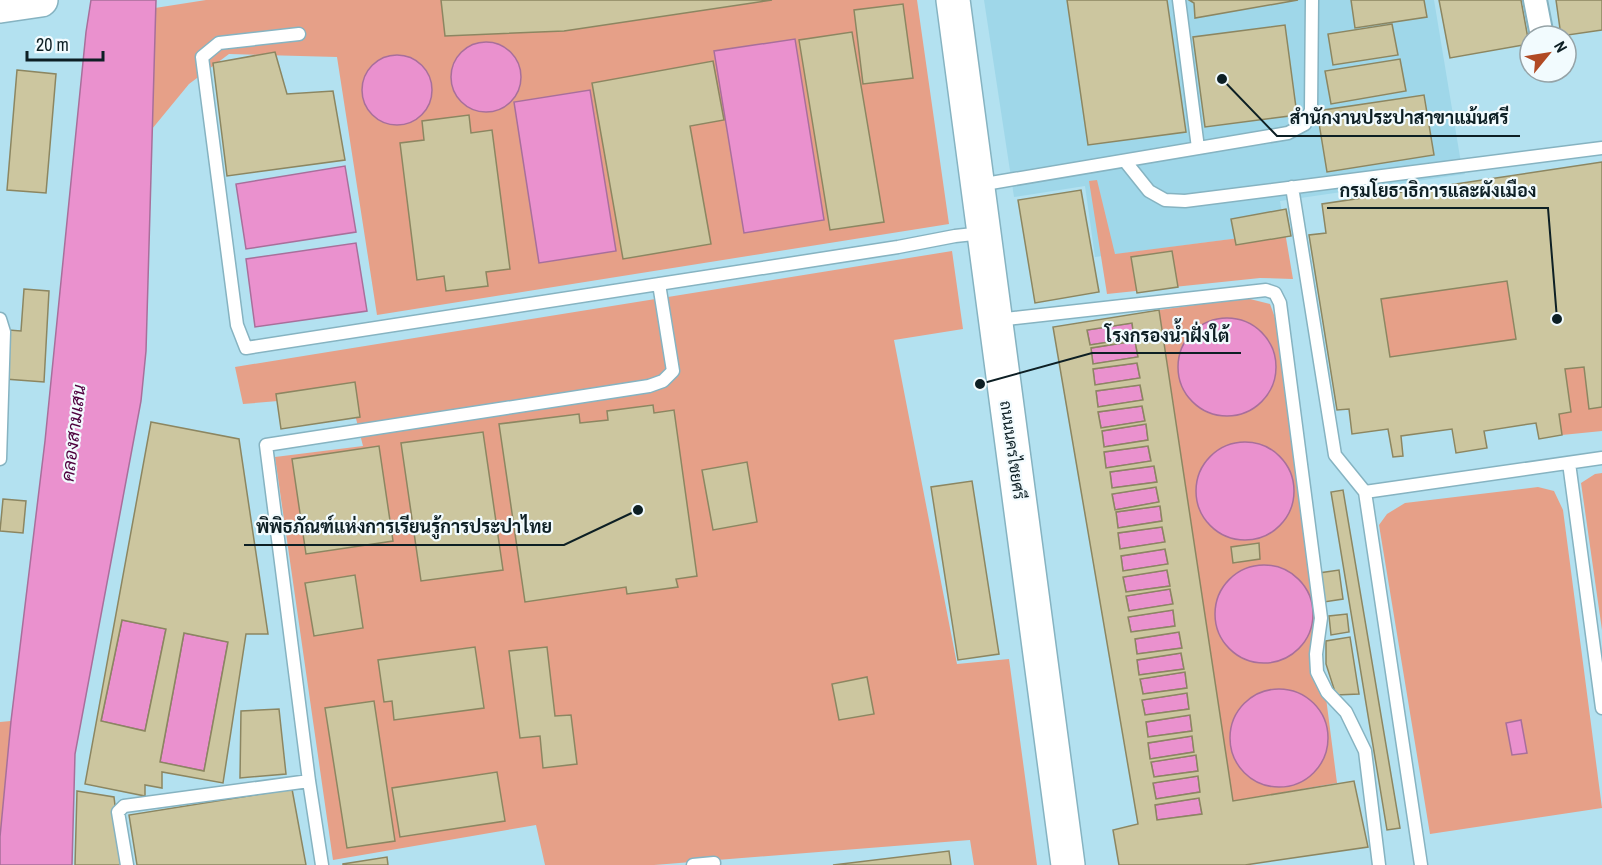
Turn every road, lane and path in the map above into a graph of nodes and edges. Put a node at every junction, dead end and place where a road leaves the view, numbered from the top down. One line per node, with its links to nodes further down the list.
1 (41, 0): 6 (main road)
2 (953, 0): 12 (main road, ถนนนครไชยศรี)
3 (1179, 0): 9 (lane)
4 (1312, 0): 9 (lane)
5 (1535, 0): 7 (street)
6 (0, 6)
7 (1540, 24)
8 (299, 34): 15 (lane)
9 (1198, 148): 11 (lane)
10 (1602, 148): 13 (lane)
11 (1125, 161): 12 (lane); 13 (lane)
12 (978, 185): 14 (main road, ถนนนครไชยศรี)
13 (1292, 187): 21 (lane)
14 (984, 233): 15 (lane); 17 (main road, ถนนนครไชยศรี)
15 (659, 284): 23 (lane)
16 (0, 319): 19 (lane)
17 (995, 320): 28 (main road, ถนนนครไชยศรี); 29 (lane)
18 (1602, 458): 20 (lane)
19 (0, 459)
20 (1569, 463): 21 (lane); 22 (lane)
21 (1365, 492): 30 (lane)
22 (1602, 708)
23 (309, 781): 25 (lane); 26 (lane)
24 (714, 862): 27 (lane)
25 (127, 865)
26 (322, 865)
27 (693, 865)
28 (1068, 865)
29 (1379, 865)
30 (1421, 865)

